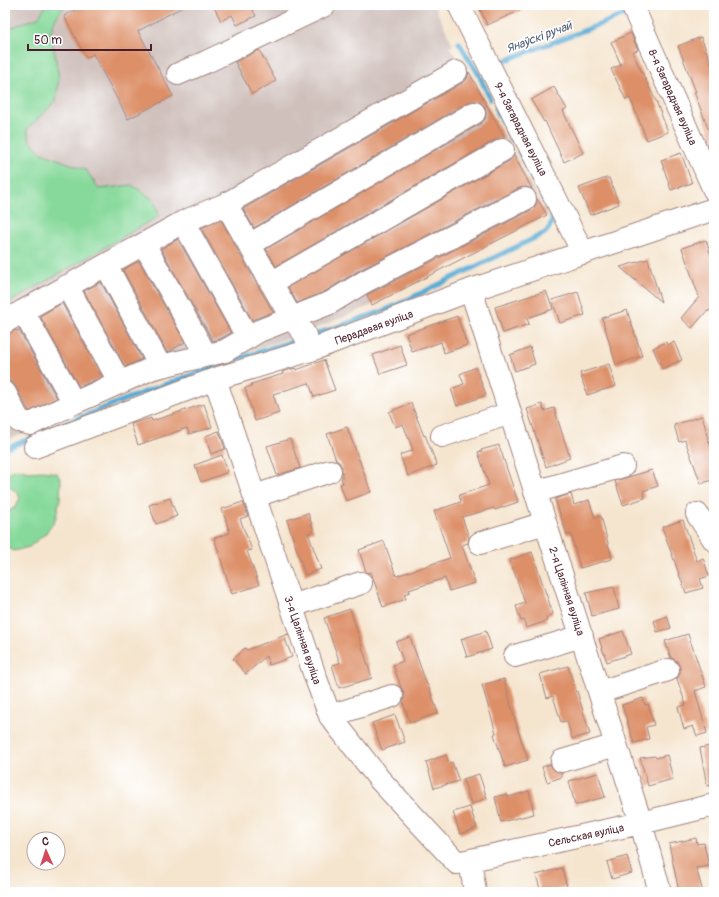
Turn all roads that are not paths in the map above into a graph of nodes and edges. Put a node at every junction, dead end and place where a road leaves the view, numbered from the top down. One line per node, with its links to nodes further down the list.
1 (325, 5): 5 (street)
2 (459, 5): 15 (street, 9-я Загарадная вуліца)
3 (632, 5): 8 (street, 8-я Загарадная вуліца)
4 (456, 72): 10 (street)
5 (178, 74)
6 (474, 113): 14 (street)
7 (503, 150): 17 (street)
8 (714, 190)
9 (525, 199): 21 (street)
10 (226, 204): 12 (street); 14 (street)
11 (714, 209): 15 (street, Перадавая вуліца)
12 (183, 222): 13 (street); 23 (street)
13 (144, 244): 16 (street); 25 (street)
14 (249, 245): 17 (street)
15 (583, 253): 19 (street, Перадавая вуліца)
16 (106, 265): 18 (street); 26 (street)
17 (271, 283): 21 (street)
18 (67, 286): 20 (street); 28 (street)
19 (471, 290): 24 (street, Перадавая вуліца); 31 (street, 2-я Цалінная вуліца)
20 (23, 310): 22 (street); 30 (street)
21 (292, 319): 23 (street); 24 (street)
22 (5, 322)
23 (248, 338): 25 (street)
24 (311, 350): 27 (street, Перадавая вуліца)
25 (206, 355): 26 (street)
26 (160, 366): 28 (street)
27 (215, 379): 33 (street, Перадавая вуліца); 37 (street, 3-я Цалінная вуліца)
28 (120, 383): 30 (street)
29 (5, 392): 30 (street)
30 (74, 403)
31 (510, 413): 32 (street); 36 (street, 2-я Цалінная вуліца)
32 (442, 436)
33 (35, 447)
34 (623, 466): 36 (street)
35 (330, 471): 37 (street)
36 (535, 492): 39 (street, 2-я Цалінная вуліца)
37 (255, 496): 43 (street, 3-я Цалінная вуліца)
38 (697, 514): 40 (street)
39 (545, 523): 41 (street); 44 (street, 2-я Цалінная вуліца)
40 (714, 540)
41 (480, 543)
42 (361, 583): 43 (street)
43 (292, 606): 49 (street, 3-я Цалінная вуліца)
44 (582, 636): 45 (street); 47 (street, 2-я Цалінная вуліца)
45 (515, 656)
46 (668, 670): 47 (street)
47 (600, 692): 50 (street, 2-я Цалінная вуліца)
48 (392, 696): 49 (street)
49 (330, 716): 54 (street, 3-я Цалінная вуліца)
50 (616, 745): 51 (street); 53 (street, 2-я Цалінная вуліца)
51 (562, 761)
52 (714, 805): 53 (street, Сельская вуліца)
53 (641, 823): 54 (street, Сельская вуліца); 56 (street, 2-я Цалінная вуліца)
54 (463, 861): 55 (street)
55 (475, 892)
56 (660, 892)

